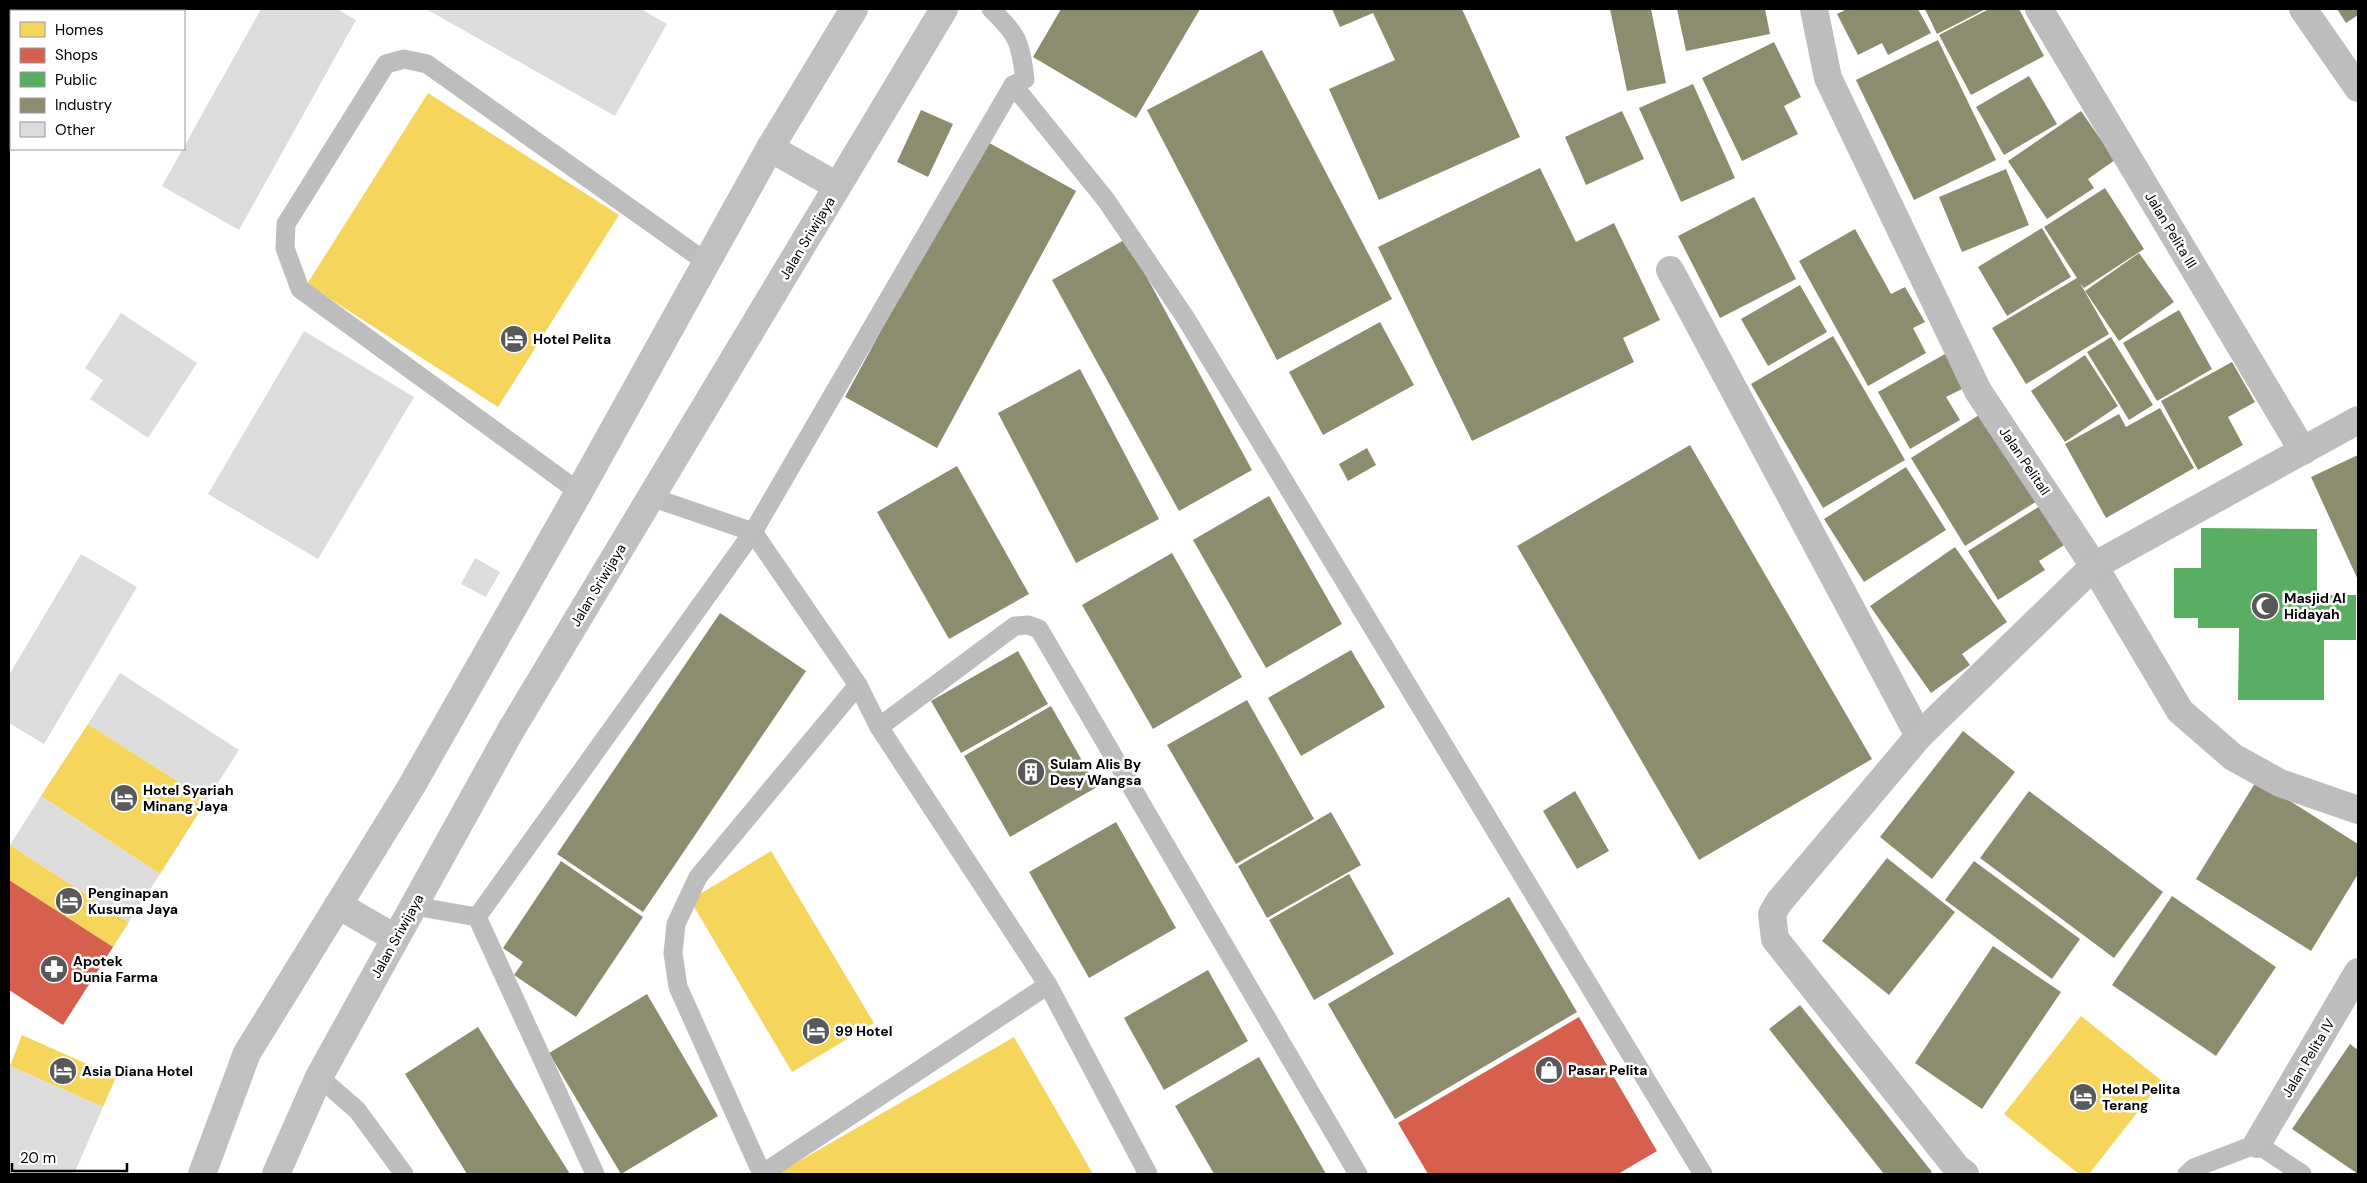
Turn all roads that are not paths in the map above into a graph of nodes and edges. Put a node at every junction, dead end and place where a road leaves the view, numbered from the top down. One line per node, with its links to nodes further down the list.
1 (854, 9): 9 (main road)
2 (944, 9): 10 (main road, Jalan Sriwijaya)
3 (991, 9): 7 (lane)
4 (1814, 9): 18 (street, Jalan PelitaII)
5 (2039, 9): 14 (street, Jalan Pelita III)
6 (2303, 9): 8 (street)
7 (1013, 85): 17 (lane); 38 (lane)
8 (2358, 88)
9 (770, 148): 10 (main road); 11 (main road)
10 (837, 186): 16 (main road, Jalan Sriwijaya)
11 (706, 262): 15 (main road); 15 (lane)
12 (1670, 270): 21 (street)
13 (2358, 420): 14 (street)
14 (2303, 451): 18 (street)
15 (579, 492): 23 (main road)
16 (651, 497): 17 (lane); 24 (main road, Jalan Sriwijaya)
17 (753, 532): 19 (lane); 25 (lane)
18 (2094, 566): 21 (street); 22 (street, Jalan PelitaII)
19 (858, 686): 20 (lane); 35 (lane)
20 (879, 727): 28 (lane); 37 (lane)
21 (1919, 736): 39 (street)
22 (2358, 810)
23 (338, 905): 26 (main road); 32 (main road)
24 (414, 906): 25 (lane); 26 (main road, Jalan Sriwijaya)
25 (477, 917): 34 (lane)
26 (396, 938): 29 (main road, Jalan Sriwijaya)
27 (2358, 972): 30 (street, Jalan Pelita IV)
28 (1048, 985): 35 (lane); 36 (lane)
29 (319, 1078): 31 (lane); 33 (main road, Jalan Sriwijaya)
30 (2257, 1144): 40 (lane); 41 (lane)
31 (396, 1171)
32 (202, 1174)
33 (276, 1174)
34 (595, 1174)
35 (762, 1174)
36 (1148, 1174)
37 (1358, 1174)
38 (1703, 1174)
39 (1966, 1174)
40 (2187, 1174)
41 (2302, 1174)

